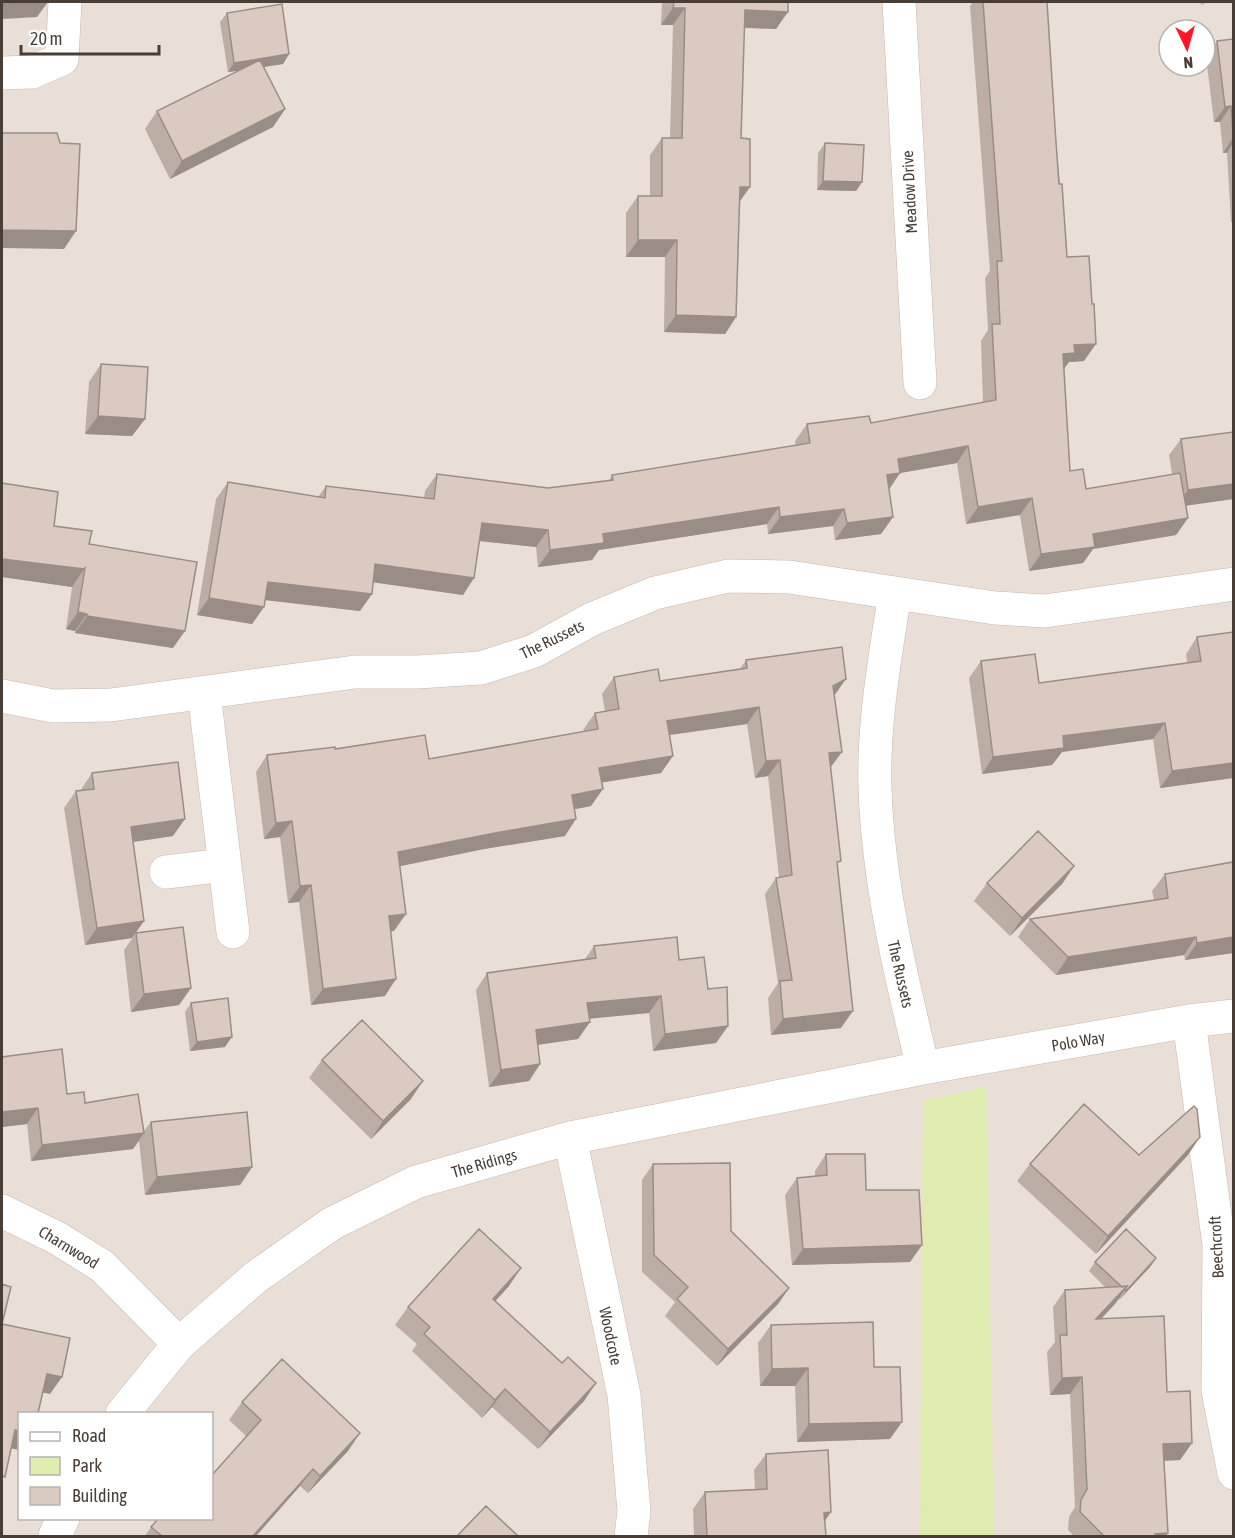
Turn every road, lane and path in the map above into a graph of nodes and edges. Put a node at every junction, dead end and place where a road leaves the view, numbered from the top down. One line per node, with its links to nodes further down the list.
1 (65, 2): 3 (street)
2 (899, 2): 4 (street, Meadow Drive)
3 (2, 73)
4 (920, 383)
5 (1233, 584): 6 (street, The Russets)
6 (895, 593): 7 (street, The Russets); 14 (street, The Russets)
7 (204, 693): 8 (street, The Russets); 9 (street)
8 (2, 696)
9 (224, 865): 10 (street); 11 (street)
10 (166, 872)
11 (233, 932)
12 (1233, 1016): 13 (street, Polo Way)
13 (1190, 1021): 14 (street, Polo Way); 19 (street, Beechcroft)
14 (923, 1068): 15 (street, The Ridings)
15 (570, 1138): 17 (street, The Ridings); 22 (street, Woodcote)
16 (2, 1211): 17 (street, Charnwood)
17 (179, 1344): 18 (street, The Ridings)
18 (123, 1412)
19 (1233, 1473)
20 (62, 1520): 21 (street)
21 (55, 1536)
22 (631, 1536)

